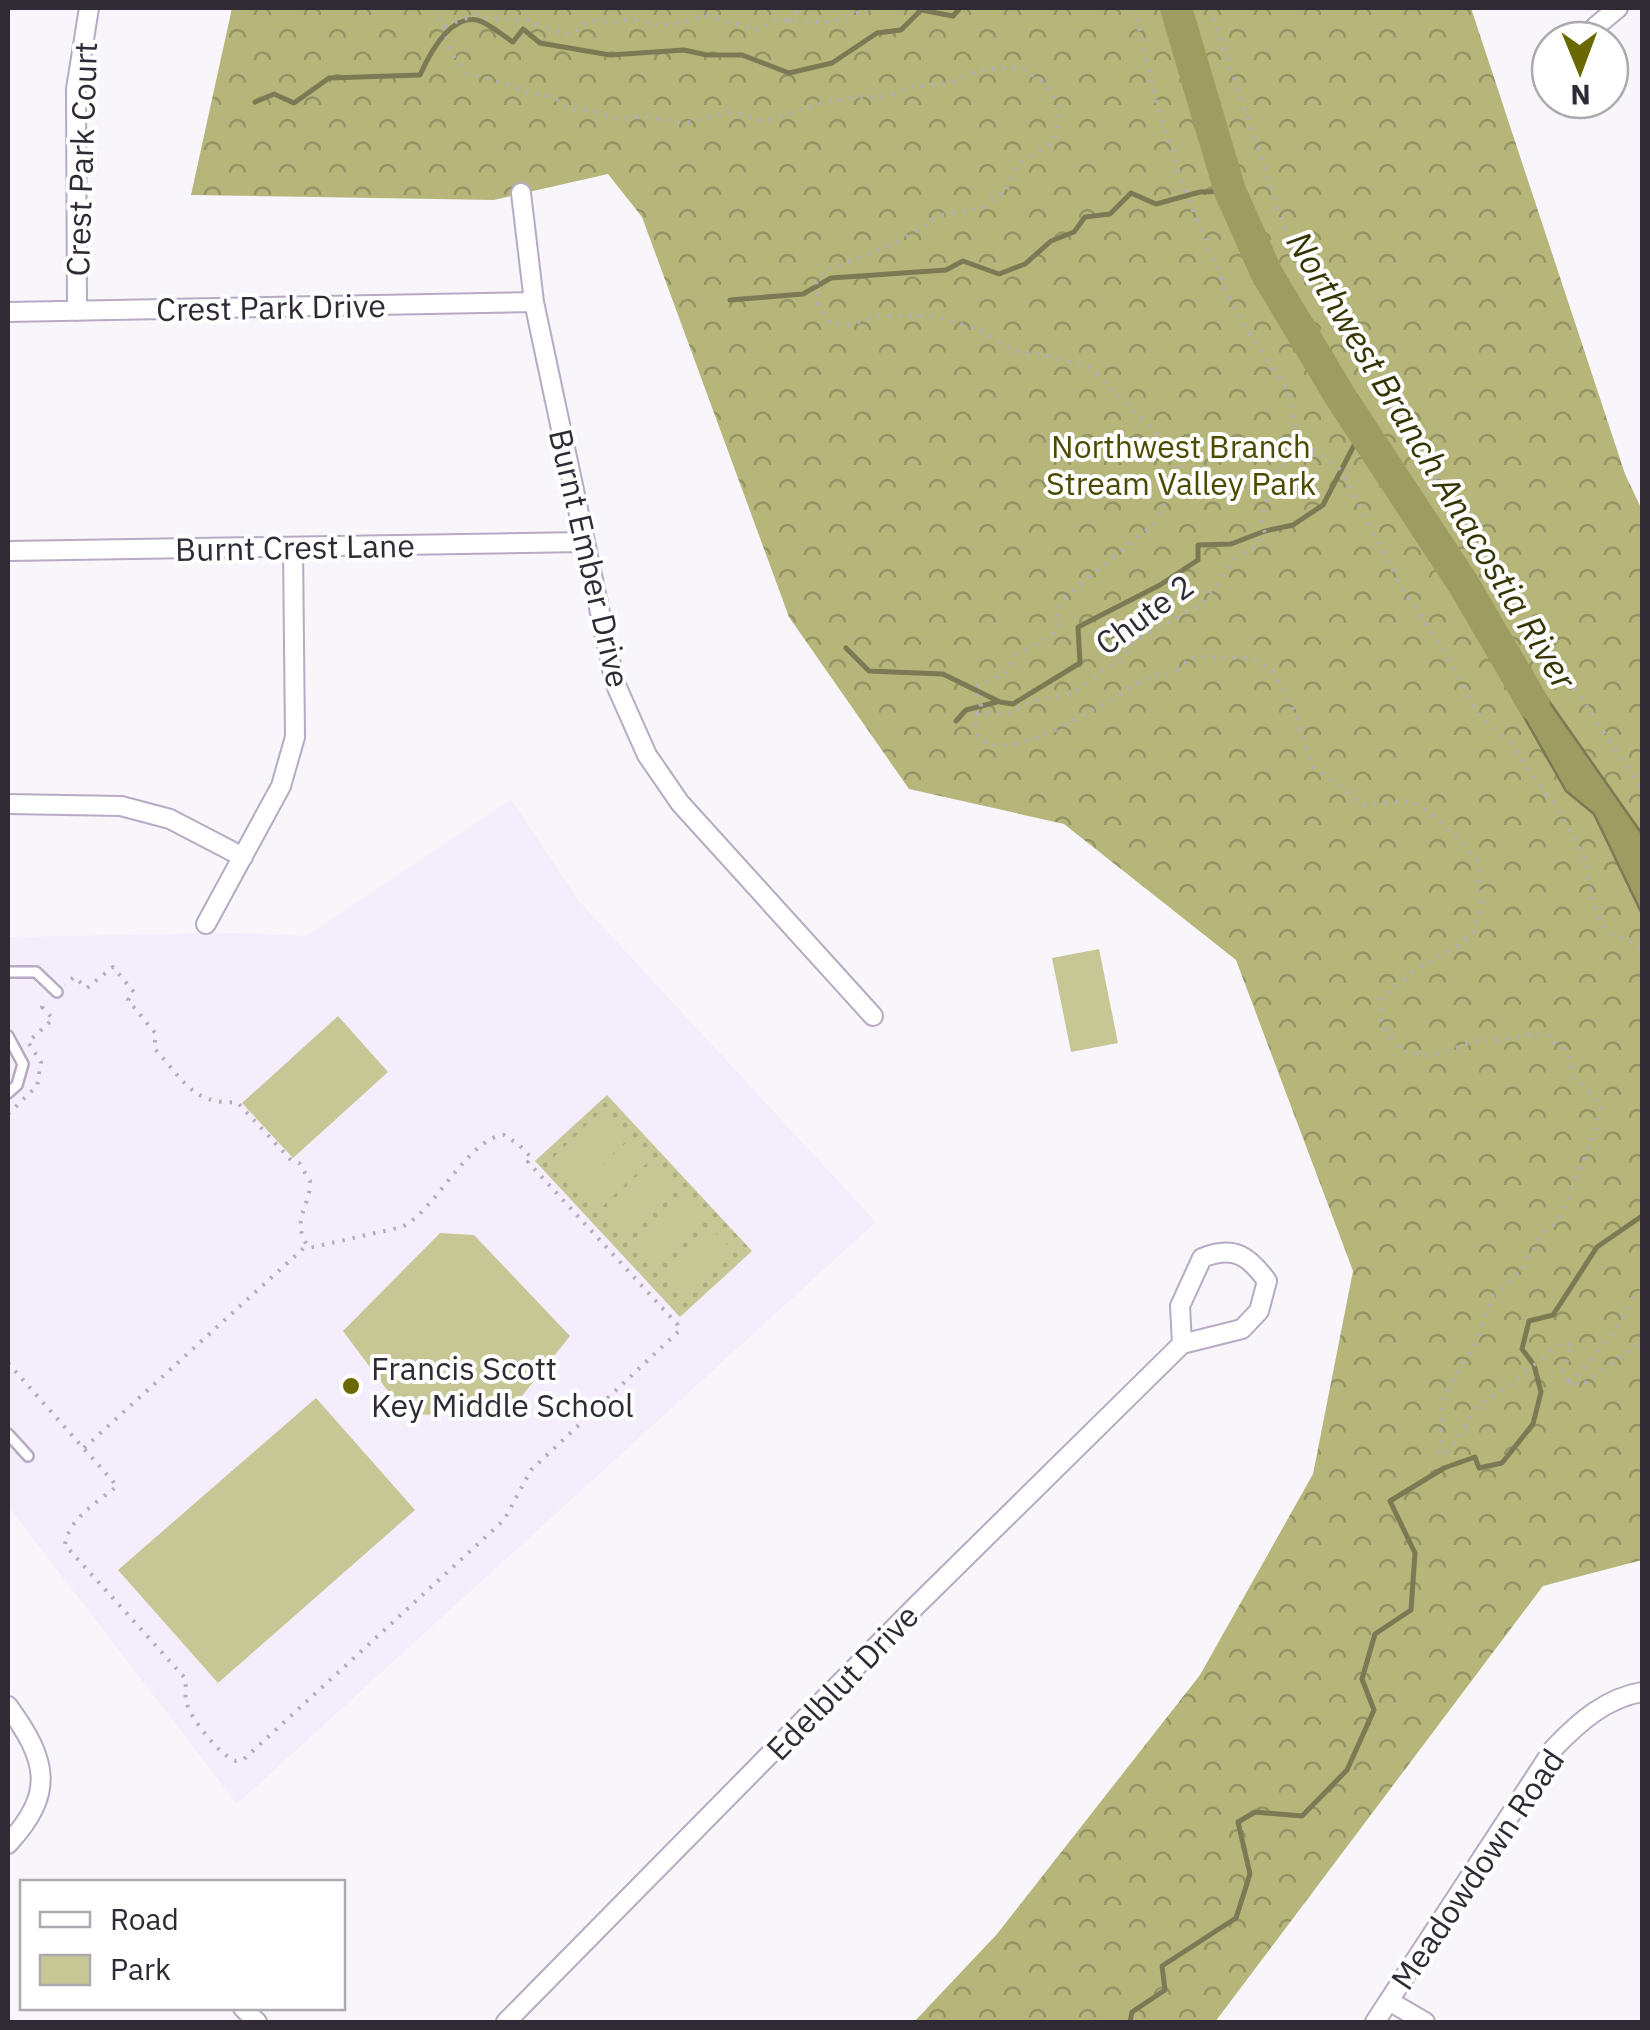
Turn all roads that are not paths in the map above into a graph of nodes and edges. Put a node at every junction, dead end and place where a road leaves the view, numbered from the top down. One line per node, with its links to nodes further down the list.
1 (89, 8): 4 (street, Crest Park Court)
2 (521, 193): 3 (street, Burnt Ember Drive)
3 (534, 302): 4 (street, Crest Park Drive); 6 (street, Burnt Ember Drive)
4 (76, 311): 5 (street, Crest Park Drive)
5 (8, 312)
6 (583, 542): 7 (street, Burnt Crest Lane); 14 (street, Burnt Ember Drive)
7 (293, 548): 8 (street, Burnt Crest Lane); 10 (street)
8 (8, 551)
9 (8, 804): 10 (street)
10 (243, 857): 11 (street)
11 (206, 924)
12 (8, 972): 13 (lane)
13 (58, 992)
14 (873, 1016)
15 (8, 1036): 16 (lane)
16 (8, 1093)
17 (1182, 1344): 17 (street); 24 (street, Edelblut Drive)
18 (8, 1434): 19 (lane)
19 (28, 1456)
20 (1642, 1692): 23 (street, Meadowdown Road)
21 (8, 1706): 22 (street)
22 (8, 1844)
23 (1389, 2000): 25 (street, Meadowdown Road); 26 (street)
24 (506, 2022)
25 (1375, 2022)
26 (1425, 2022)

